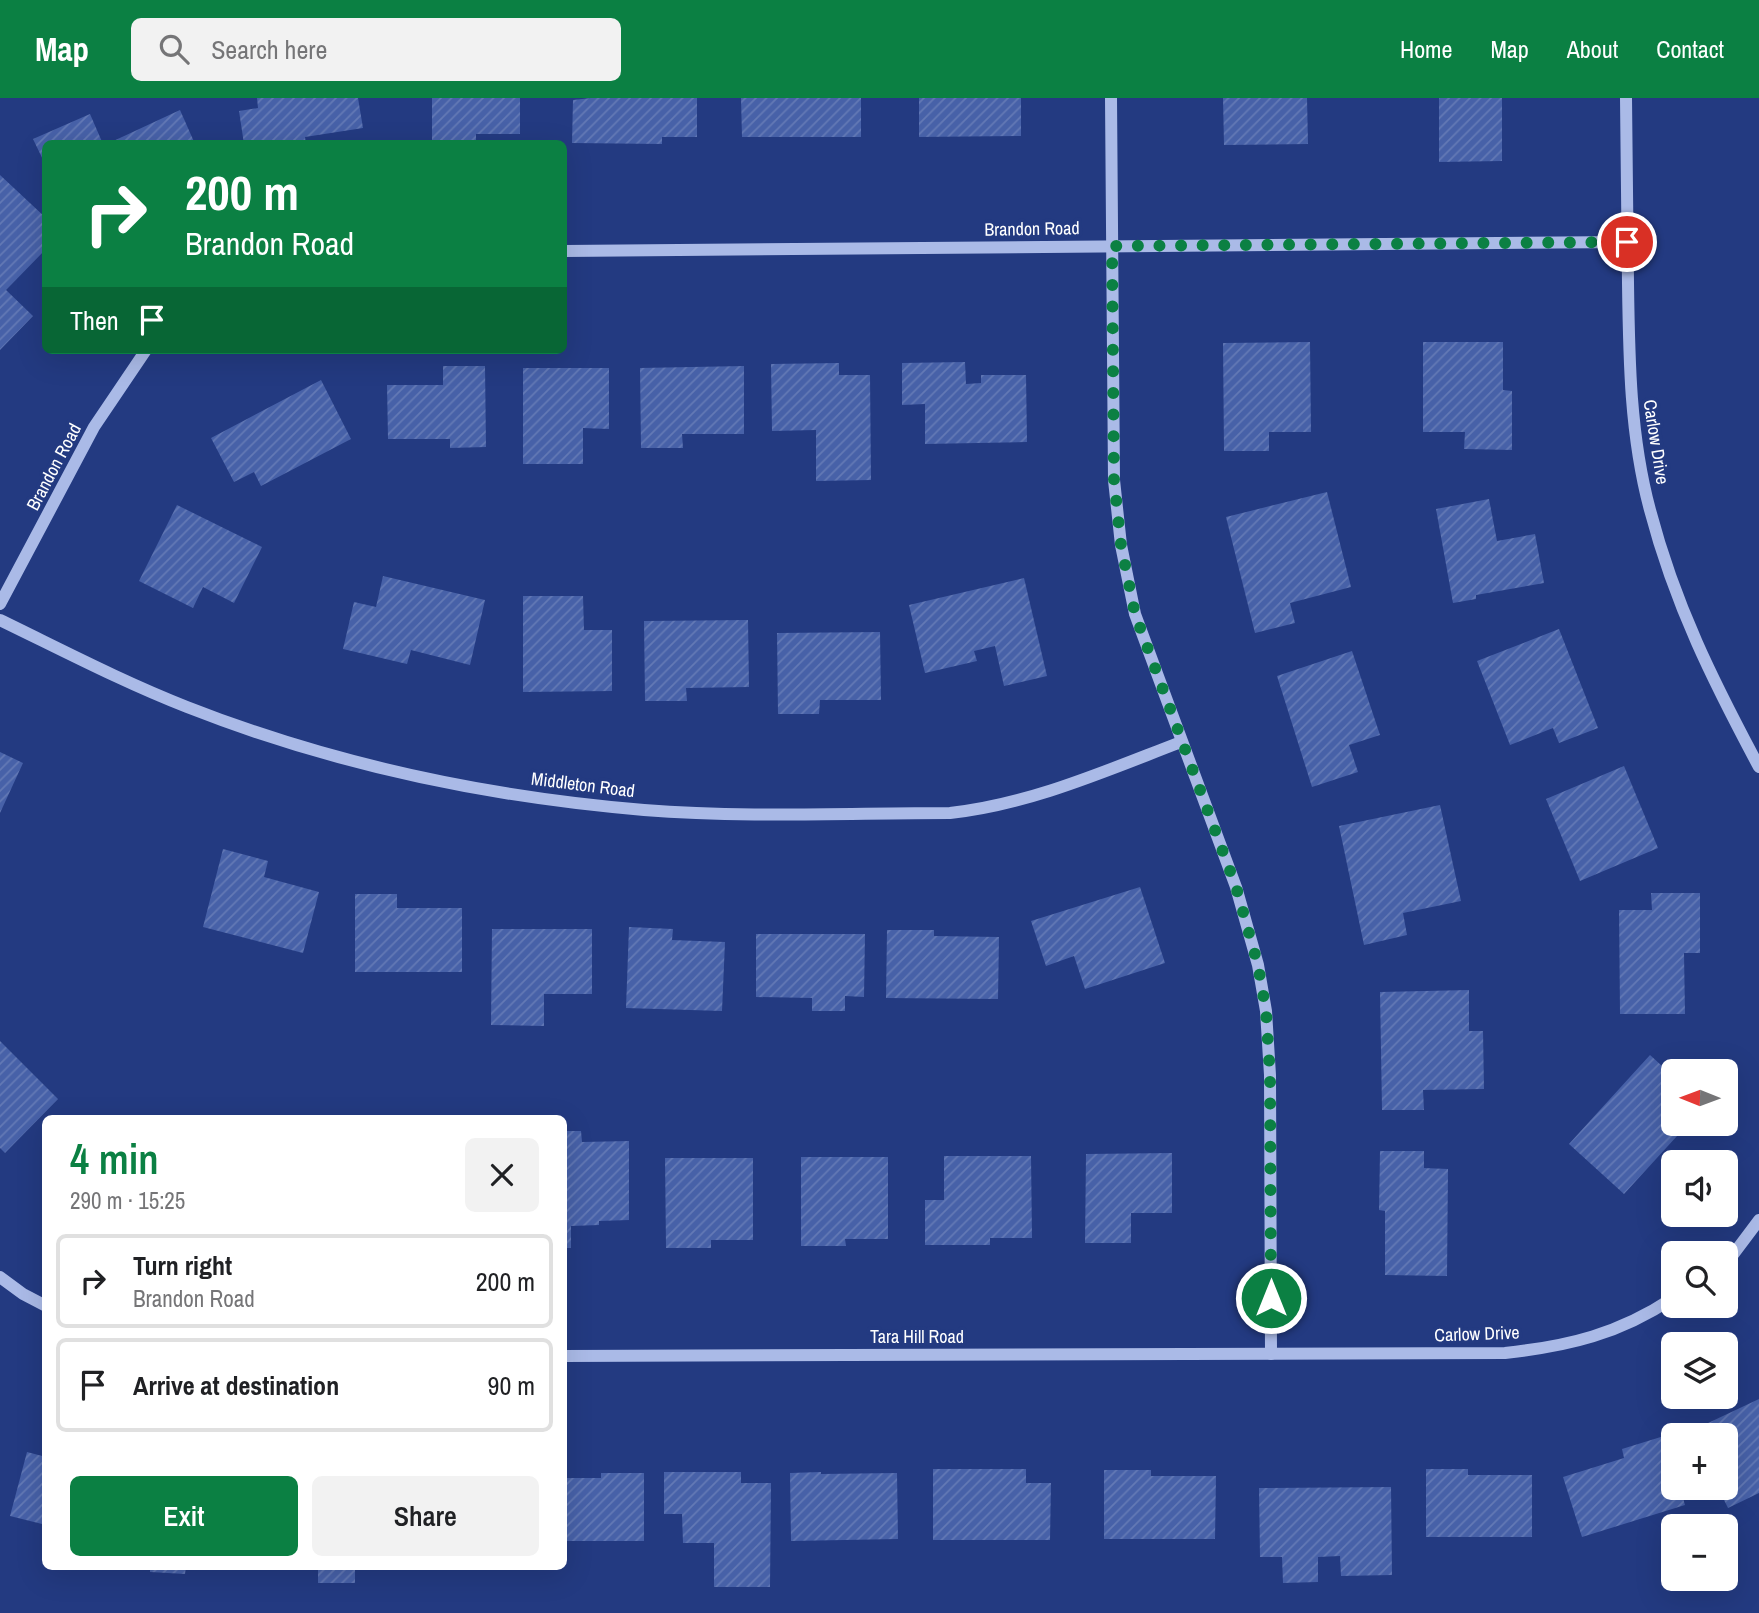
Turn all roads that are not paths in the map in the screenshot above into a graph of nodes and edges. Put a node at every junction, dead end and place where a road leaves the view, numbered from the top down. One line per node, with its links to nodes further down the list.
1 (1111, 98): 4 (street)
2 (1626, 98): 3 (street, Carlow Drive)
3 (1627, 242): 4 (street, Brandon Road); 10 (street, Carlow Drive)
4 (1112, 246): 5 (street, Brandon Road); 9 (street)
5 (567, 251)
6 (143, 354): 7 (street, Brandon Road)
7 (0, 604)
8 (0, 620): 9 (street, Middleton Road)
9 (1181, 742): 16 (street)
10 (1759, 767)
11 (1759, 1220): 12 (street)
12 (1738, 1248)
13 (0, 1277): 14 (street)
14 (42, 1304)
15 (1661, 1305): 16 (street, Carlow Drive)
16 (1271, 1354): 17 (street, Tara Hill Road)
17 (567, 1356)

